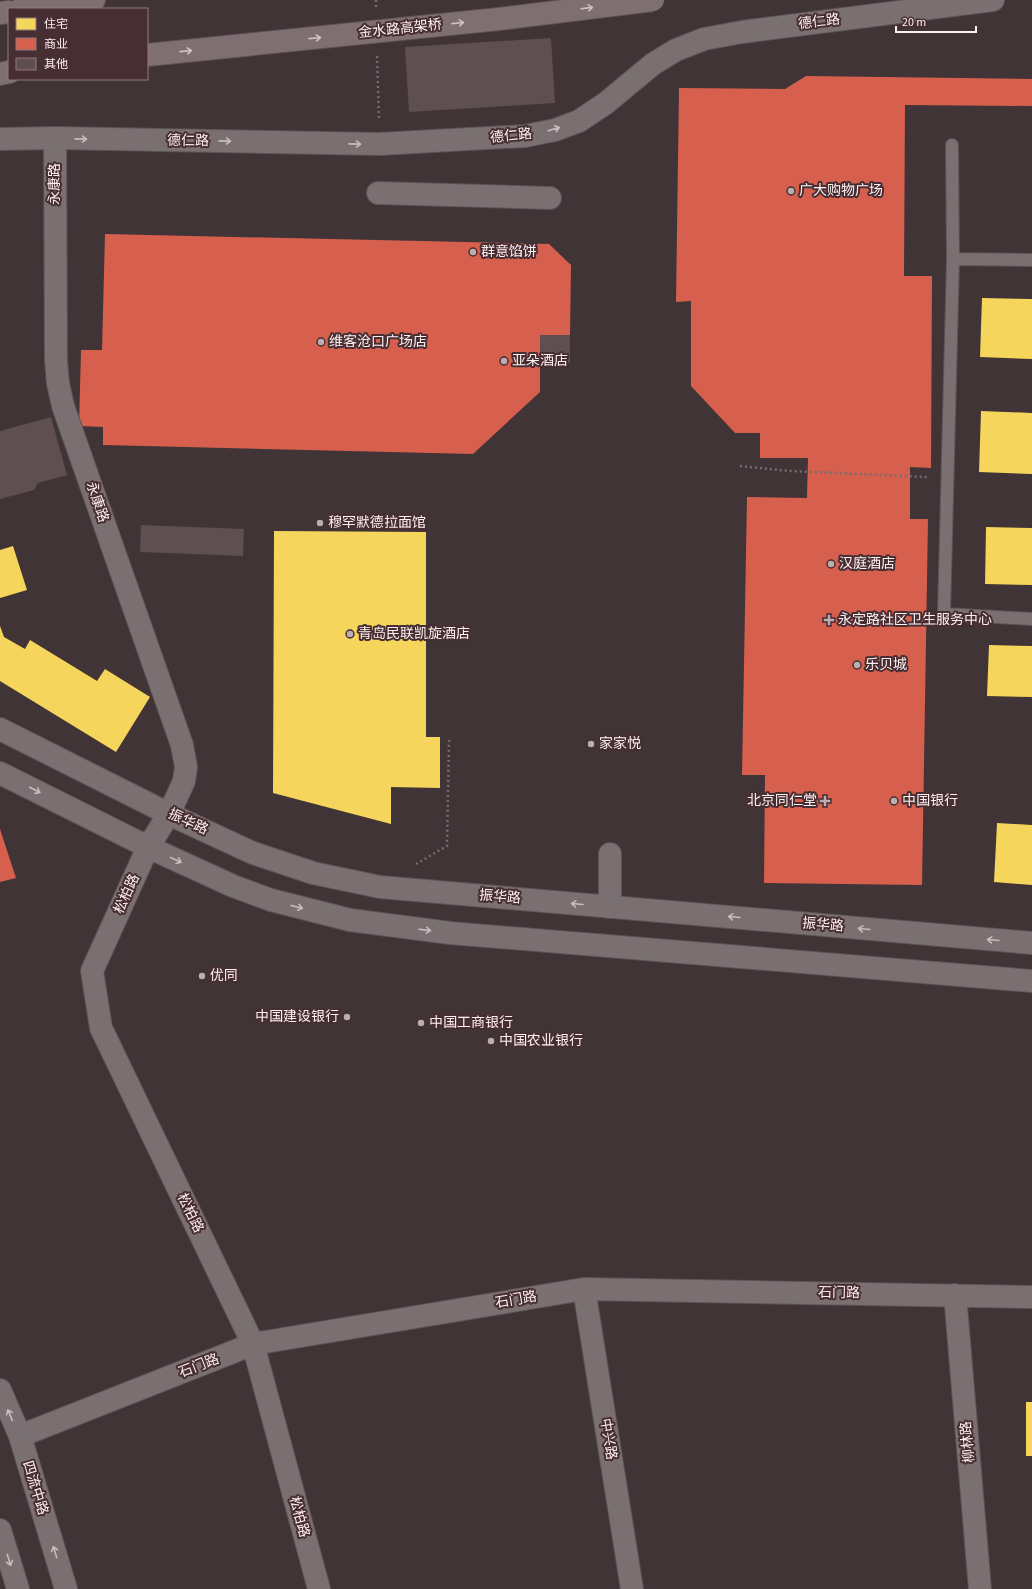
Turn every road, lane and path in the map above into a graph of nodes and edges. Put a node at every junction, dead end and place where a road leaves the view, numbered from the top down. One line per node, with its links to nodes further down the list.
1 (94, 0): 5 (main road)
2 (376, 0): 6 (path)
3 (653, 0): 8 (main road, 金水路高架桥, one-way to 3, bridge)
4 (993, 0): 11 (main road, 德仁路, one-way to 4)
5 (26, 8)
6 (376, 8)
7 (377, 53): 11 (path)
8 (148, 55)
9 (55, 138): 10 (main road, 德仁路); 11 (main road, 德仁路, one-way to 11); 23 (main road, 永康路)
10 (0, 139)
11 (379, 144)
12 (952, 145): 15 (lane)
13 (378, 193): 14 (main road)
14 (550, 198)
15 (953, 259): 16 (lane); 18 (lane)
16 (1032, 260)
17 (740, 466): 18 (path)
18 (947, 478): 19 (lane)
19 (1032, 619)
20 (0, 729): 23 (main road, 振华路)
21 (449, 740): 26 (path)
22 (0, 773): 24 (main road, one-way to 24)
23 (169, 814): 24 (main road, 永康路); 27 (main road, 振华路, one-way to 23)
24 (148, 847): 29 (main road, one-way to 29); 33 (main road, 松柏路)
25 (610, 854): 27 (main road)
26 (414, 866)
27 (610, 907): 28 (main road, 振华路, one-way to 27)
28 (1032, 944)
29 (1032, 981)
30 (584, 1289): 31 (main road, 石门路); 33 (main road, 石门路); 40 (main road, 中兴路)
31 (955, 1295): 32 (main road, 石门路); 41 (main road, 柳林路)
32 (1032, 1297)
33 (253, 1344): 35 (main road, 石门路); 39 (main road, 松柏路)
34 (0, 1390): 35 (main road, 四流中路, one-way to 34)
35 (20, 1436): 38 (main road, 四流中路, one-way to 35)
36 (0, 1530): 37 (main road, one-way to 37)
37 (18, 1589)
38 (66, 1589)
39 (319, 1589)
40 (632, 1589)
41 (980, 1589)

